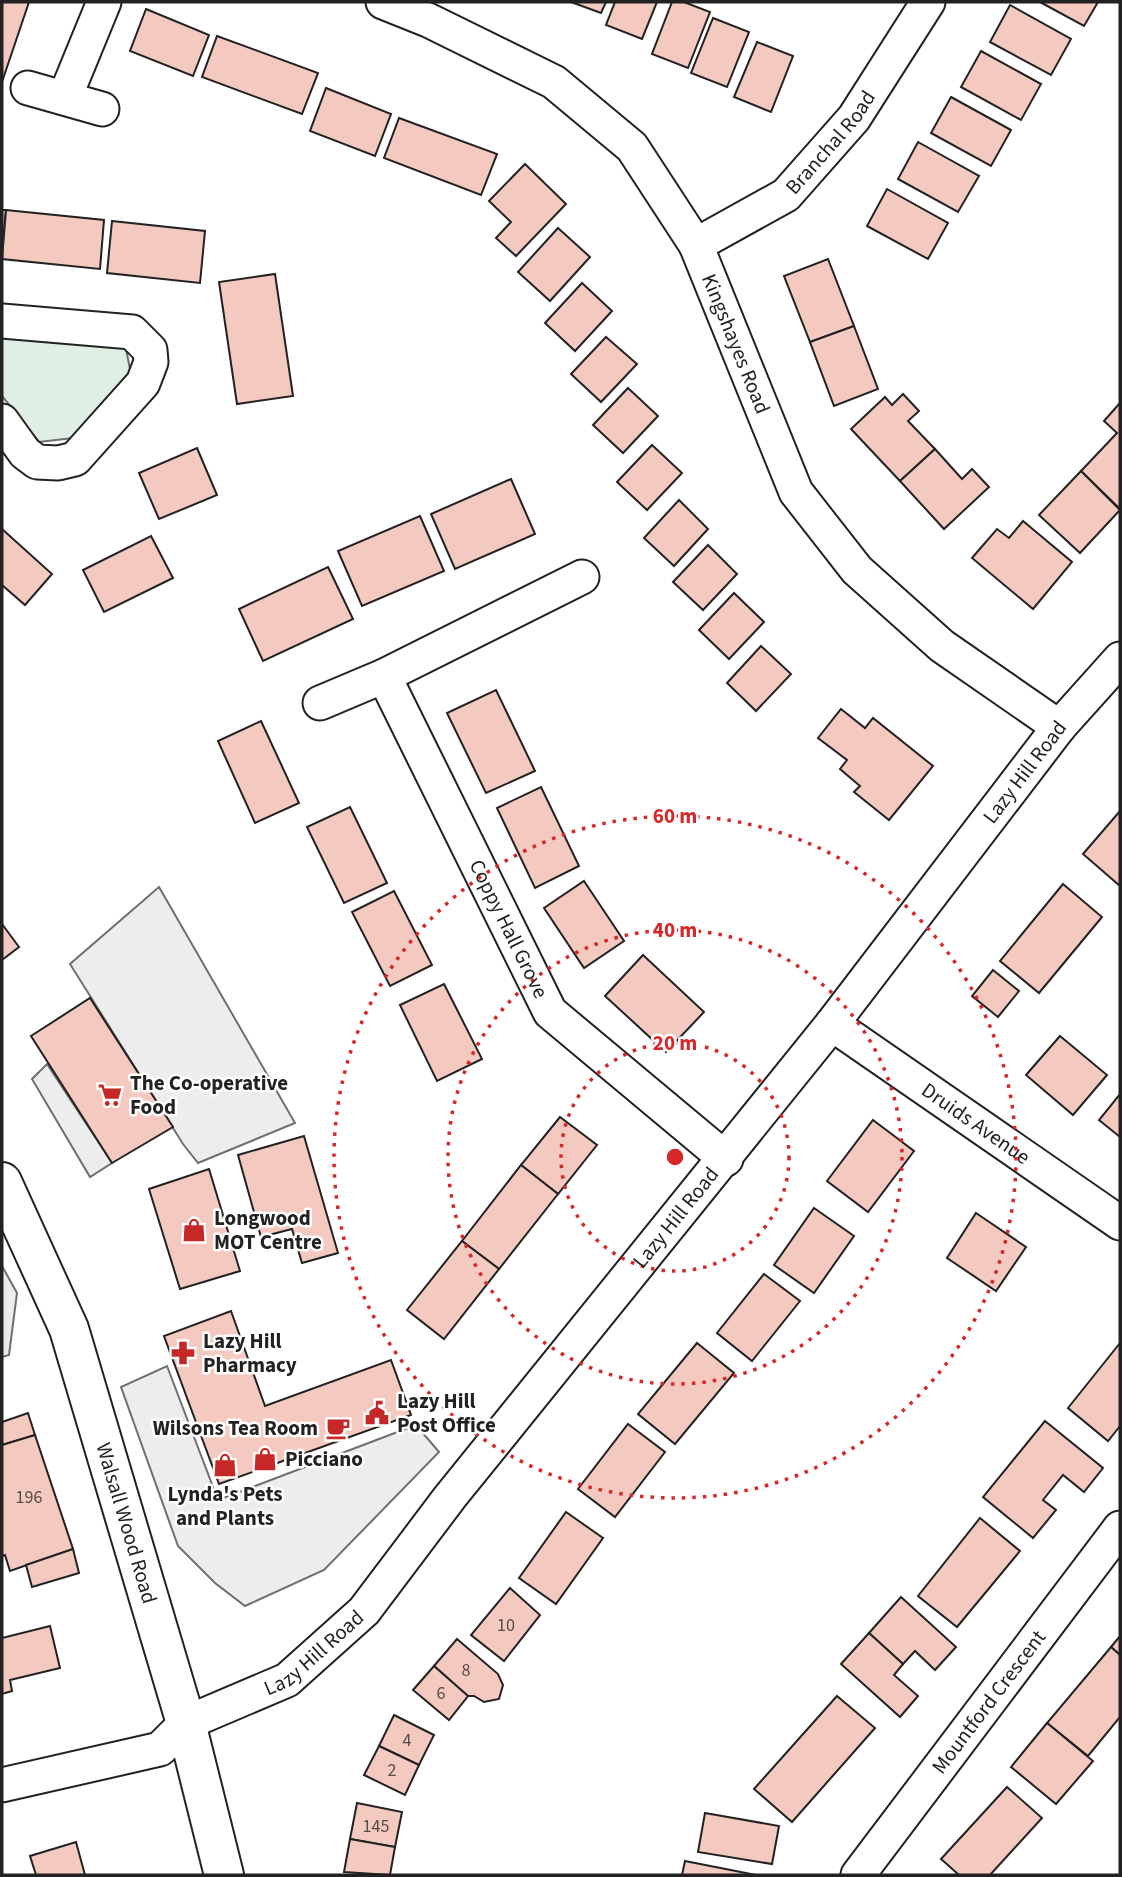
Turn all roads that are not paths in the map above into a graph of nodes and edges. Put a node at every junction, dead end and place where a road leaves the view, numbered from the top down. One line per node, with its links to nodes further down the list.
1 (104, 2): 5 (street)
2 (383, 2): 7 (street, Kingshayes Road)
3 (928, 2): 7 (street, Branchal Road)
4 (28, 89): 5 (street)
5 (65, 97): 6 (street)
6 (102, 109)
7 (696, 245): 14 (street, Kingshayes Road)
8 (2, 321): 9 (street)
9 (2, 421)
10 (582, 577): 12 (street)
11 (1120, 659): 14 (street, Lazy Hill Road)
12 (384, 676): 13 (street); 16 (street, Coppy Hall Grove)
13 (320, 703)
14 (1059, 727): 15 (street, Lazy Hill Road)
15 (832, 1024): 16 (street, Lazy Hill Road); 18 (street, Druids Avenue)
16 (726, 1159): 20 (street, Lazy Hill Road)
17 (2, 1182): 20 (street, Walsall Wood Road)
18 (1120, 1223)
19 (1120, 1528): 23 (street, Mountford Crescent)
20 (186, 1723): 21 (street); 22 (street, Walsall Wood Road)
21 (2, 1785)
22 (224, 1875)
23 (858, 1875)

